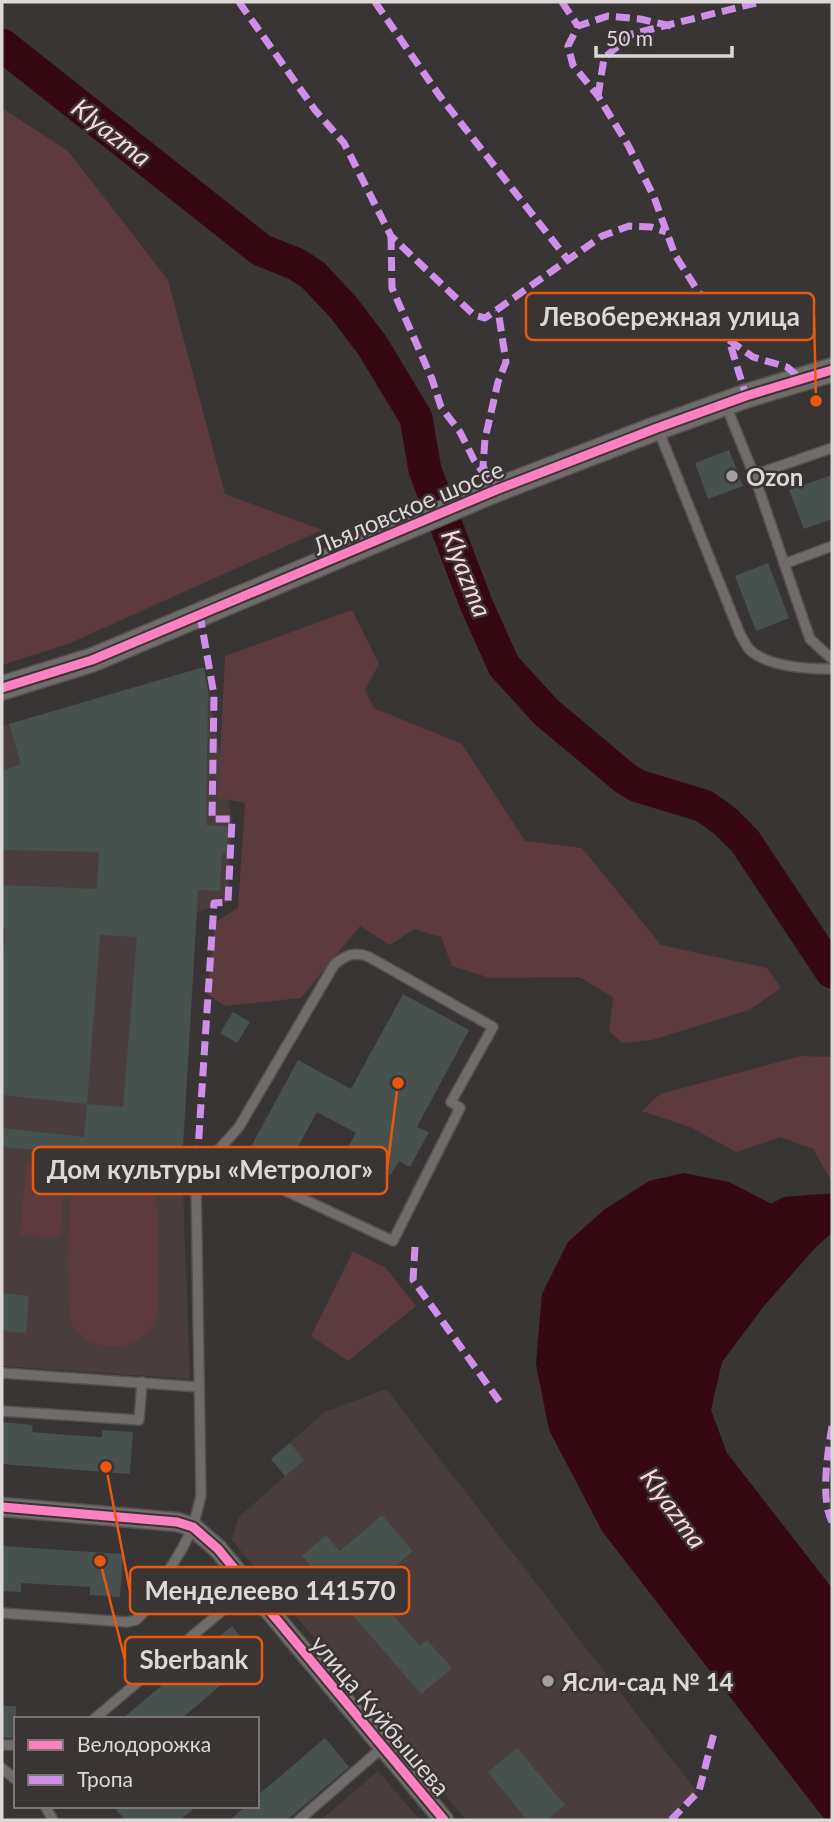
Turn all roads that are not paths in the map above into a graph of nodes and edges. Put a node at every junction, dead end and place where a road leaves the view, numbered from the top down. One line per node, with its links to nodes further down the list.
1 (832, 370): 2 (street, Льяловское шоссе)
2 (725, 403): 3 (street, Льяловское шоссе); 5 (lane)
3 (657, 428): 9 (lane); 10 (street, Льяловское шоссе)
4 (832, 449): 5 (lane)
5 (754, 475): 7 (lane)
6 (832, 546): 7 (lane)
7 (784, 564): 8 (lane)
8 (832, 659)
9 (832, 668)
10 (2, 688)
11 (206, 1164): 11 (lane); 14 (lane)
12 (2, 1373): 13 (lane)
13 (142, 1382): 14 (lane); 15 (lane)
14 (199, 1387): 17 (lane)
15 (2, 1411)
16 (2, 1507): 17 (street, улица Куйбышева)
17 (192, 1527): 18 (street, улица Куйбышева); 19 (lane)
18 (249, 1588): 20 (lane); 21 (street, улица Куйбышева)
19 (2, 1614)
20 (96, 1717)
21 (383, 1747): 22 (lane); 23 (street, улица Куйбышева)
22 (299, 1820)
23 (444, 1820)

